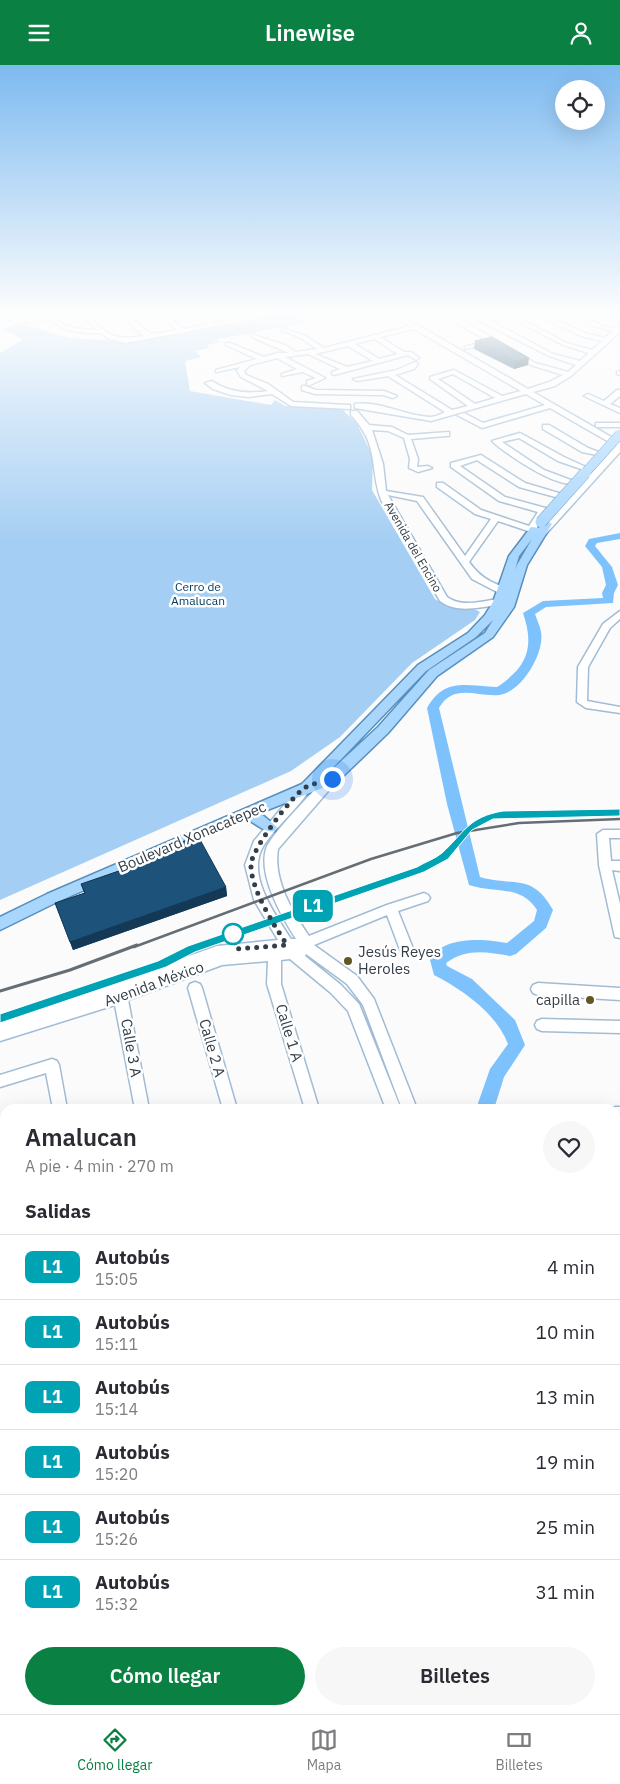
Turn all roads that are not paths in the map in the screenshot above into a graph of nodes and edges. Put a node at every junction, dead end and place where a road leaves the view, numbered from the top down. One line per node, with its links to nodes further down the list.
1 (216, 388): 12 (street)
2 (267, 388): 12 (street)
3 (309, 388): 14 (street)
4 (411, 388): 23 (street)
5 (447, 388): 20 (street)
6 (482, 388): 17 (street)
7 (528, 388): 11 (street)
8 (529, 388): 11 (street)
9 (542, 388): 11 (street)
10 (544, 388): 11 (street)
11 (534, 391): 17 (street); 19 (street); 23 (street); 26 (street)
12 (274, 392): 21 (street)
13 (620, 392): 18 (street)
14 (357, 393): 15 (street); 21 (street)
15 (393, 396)
16 (588, 396): 18 (street)
17 (501, 399): 20 (street)
18 (605, 404): 22 (street)
19 (551, 405): 23 (street); 26 (street)
20 (475, 407): 23 (street)
21 (358, 409): 23 (street); 24 (street, Avenida del Encino)
22 (620, 411)
23 (457, 414)
24 (367, 427): 28 (street); 35 (street, Avenida del Encino)
25 (546, 427): 30 (street)
26 (595, 427): 29 (street); 29 (street); 30 (street)
27 (446, 434): 28 (street)
28 (407, 437): 31 (street)
29 (618, 437): 30 (street, Boulevard Xonacatepec); 30 (street); 36 (street, Boulevard Xonacatepec); 39 (main road, Boulevard Xonacatepec)
30 (599, 451): 32 (street, Boulevard Xonacatepec)
31 (414, 459): 31 (street)
32 (584, 468): 34 (street, Boulevard Xonacatepec); 34 (street)
33 (440, 485): 38 (street)
34 (569, 485): 36 (street); 37 (street, Boulevard Xonacatepec)
35 (382, 493): 40 (street); 43 (street, Avenida del Encino)
36 (579, 493): 39 (street, Boulevard Xonacatepec)
37 (558, 496): 39 (street, Boulevard Xonacatepec); 39 (street)
38 (495, 519): 39 (street); 41 (street)
39 (539, 526): 43 (main road, Boulevard Xonacatepec)
40 (454, 548): 41 (street); 42 (street)
41 (471, 549): 42 (street)
42 (465, 562): 43 (street)
43 (504, 595): 46 (main road, Boulevard Xonacatepec); 46 (main road, Boulevard Xonacatepec)
44 (620, 614): 45 (street)
45 (620, 710)
46 (326, 776): 47 (main road, Boulevard Xonacatepec); 56 (main road, Boulevard Xonacatepec); 59 (street)
47 (305, 788): 48 (main road, Boulevard Xonacatepec); 49 (street)
48 (244, 814): 49 (main road); 57 (main road, Boulevard Xonacatepec)
49 (270, 827): 60 (street)
50 (620, 834): 51 (street)
51 (605, 865): 52 (street); 54 (street)
52 (620, 866)
53 (424, 898): 55 (street)
54 (616, 903): 58 (street)
55 (391, 908): 59 (street); 61 (street)
56 (0, 912)
57 (0, 924)
58 (620, 933)
59 (309, 947): 60 (street, Avenida México); 76 (street)
60 (283, 950): 64 (street, Avenida México); 74 (street, Calle 1 A); 75 (street)
61 (406, 951)
62 (195, 988): 73 (street, Calle 2 A)
63 (538, 989): 65 (street)
64 (120, 992): 66 (street, Avenida México); 69 (street, Avenida México); 72 (street, Calle 3 A)
65 (620, 994)
66 (0, 1025)
67 (542, 1025): 68 (street)
68 (620, 1027)
69 (0, 1035)
70 (0, 1081): 71 (street)
71 (59, 1104)
72 (141, 1104)
73 (229, 1104)
74 (310, 1104)
75 (392, 1104)
76 (408, 1104)

